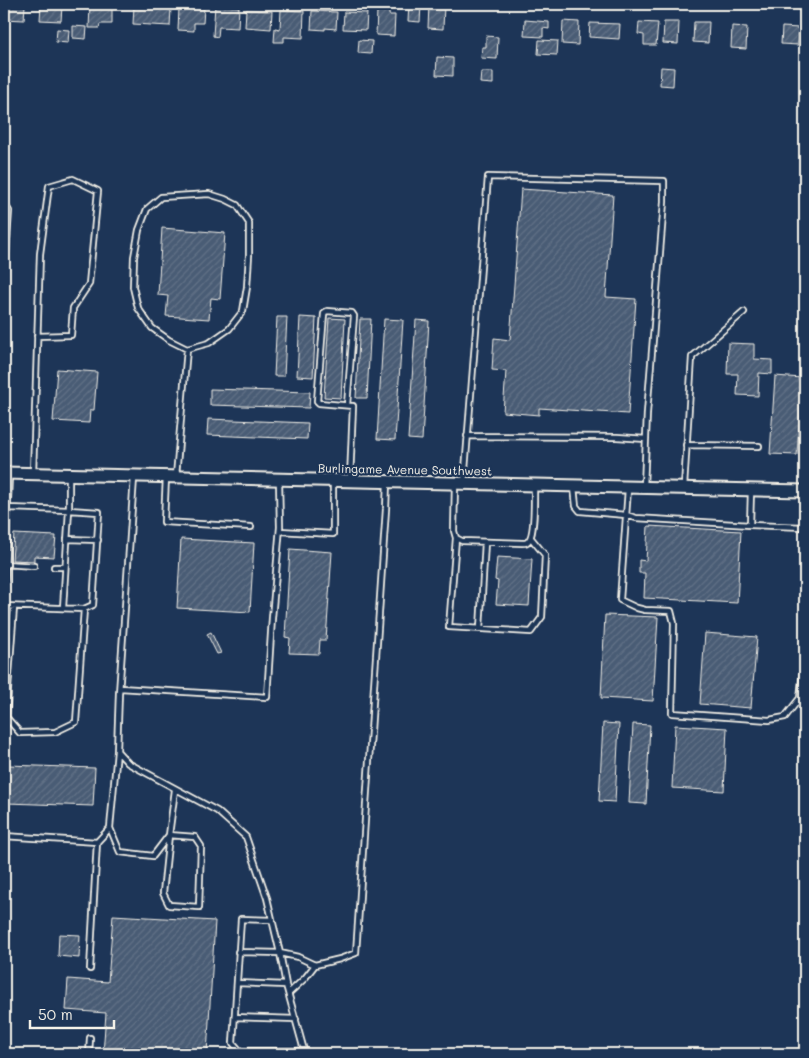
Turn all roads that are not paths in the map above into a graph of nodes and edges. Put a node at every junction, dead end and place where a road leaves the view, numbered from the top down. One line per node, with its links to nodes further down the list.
1 (4, 203): 2 (lane)
2 (4, 284)
3 (744, 312): 9 (lane)
4 (37, 336): 4 (lane); 12 (lane)
5 (187, 349): 5 (lane); 15 (lane)
6 (347, 405): 6 (lane); 18 (lane)
7 (468, 436): 8 (lane); 8 (lane); 20 (lane)
8 (646, 439): 24 (lane)
9 (686, 445): 10 (lane); 25 (lane)
10 (759, 446)
11 (6, 473): 12 (street, Burlingame Avenue Southwest); 28 (lane)
12 (33, 474): 13 (street, Burlingame Avenue Southwest)
13 (69, 475): 14 (street, Burlingame Avenue Southwest); 29 (lane)
14 (134, 476): 15 (street, Burlingame Avenue Southwest); 51 (lane)
15 (171, 478): 16 (street, Burlingame Avenue Southwest); 32 (lane)
16 (279, 480): 17 (street, Burlingame Avenue Southwest); 34 (lane)
17 (333, 481): 18 (street, Burlingame Avenue Southwest); 34 (lane)
18 (350, 482): 19 (street, Burlingame Avenue Southwest)
19 (387, 482): 20 (street, Burlingame Avenue Southwest); 61 (lane)
20 (459, 484): 21 (street, Burlingame Avenue Southwest); 35 (lane)
21 (534, 485): 22 (street, Burlingame Avenue Southwest); 36 (lane)
22 (574, 486): 23 (street, Burlingame Avenue Southwest); 30 (lane)
23 (628, 487): 24 (street, Burlingame Avenue Southwest); 30 (lane)
24 (644, 488): 25 (street, Burlingame Avenue Southwest)
25 (684, 488): 26 (street, Burlingame Avenue Southwest)
26 (752, 490): 27 (street, Burlingame Avenue Southwest); 31 (lane)
27 (805, 491)
28 (8, 508): 29 (lane); 40 (lane)
29 (69, 510): 37 (lane); 38 (lane)
30 (626, 516): 31 (lane); 50 (lane)
31 (750, 525): 33 (lane)
32 (252, 527)
33 (805, 527)
34 (280, 531): 51 (lane)
35 (456, 538): 39 (lane); 49 (lane)
36 (531, 538): 39 (lane); 49 (lane)
37 (67, 539): 38 (lane); 43 (lane)
38 (98, 540): 48 (lane)
39 (485, 542): 49 (lane)
40 (5, 564): 41 (lane); 44 (lane)
41 (34, 566)
42 (54, 567): 43 (lane)
43 (65, 567): 47 (lane)
44 (4, 598)
45 (4, 606): 46 (lane)
46 (14, 606): 47 (lane); 48 (lane)
47 (62, 608): 48 (lane)
48 (84, 609)
49 (480, 629)
50 (805, 654)
51 (120, 688): 52 (lane)
52 (117, 751): 53 (lane); 54 (lane)
53 (176, 790): 55 (lane); 58 (lane)
54 (110, 828): 55 (lane); 57 (lane)
55 (169, 835): 55 (lane)
56 (4, 836): 57 (lane)
57 (97, 842): 62 (lane)
58 (272, 920): 59 (lane); 60 (lane)
59 (238, 952): 60 (lane); 63 (lane)
60 (280, 952): 61 (lane); 64 (lane)
61 (315, 965): 65 (lane)
62 (90, 969)
63 (237, 983): 64 (lane); 66 (lane)
64 (286, 985): 65 (lane)
65 (288, 993): 67 (lane)
66 (234, 1017): 67 (lane); 69 (lane)
67 (296, 1019): 69 (lane)
68 (90, 1038): 70 (lane)
69 (305, 1053)
70 (90, 1054)

